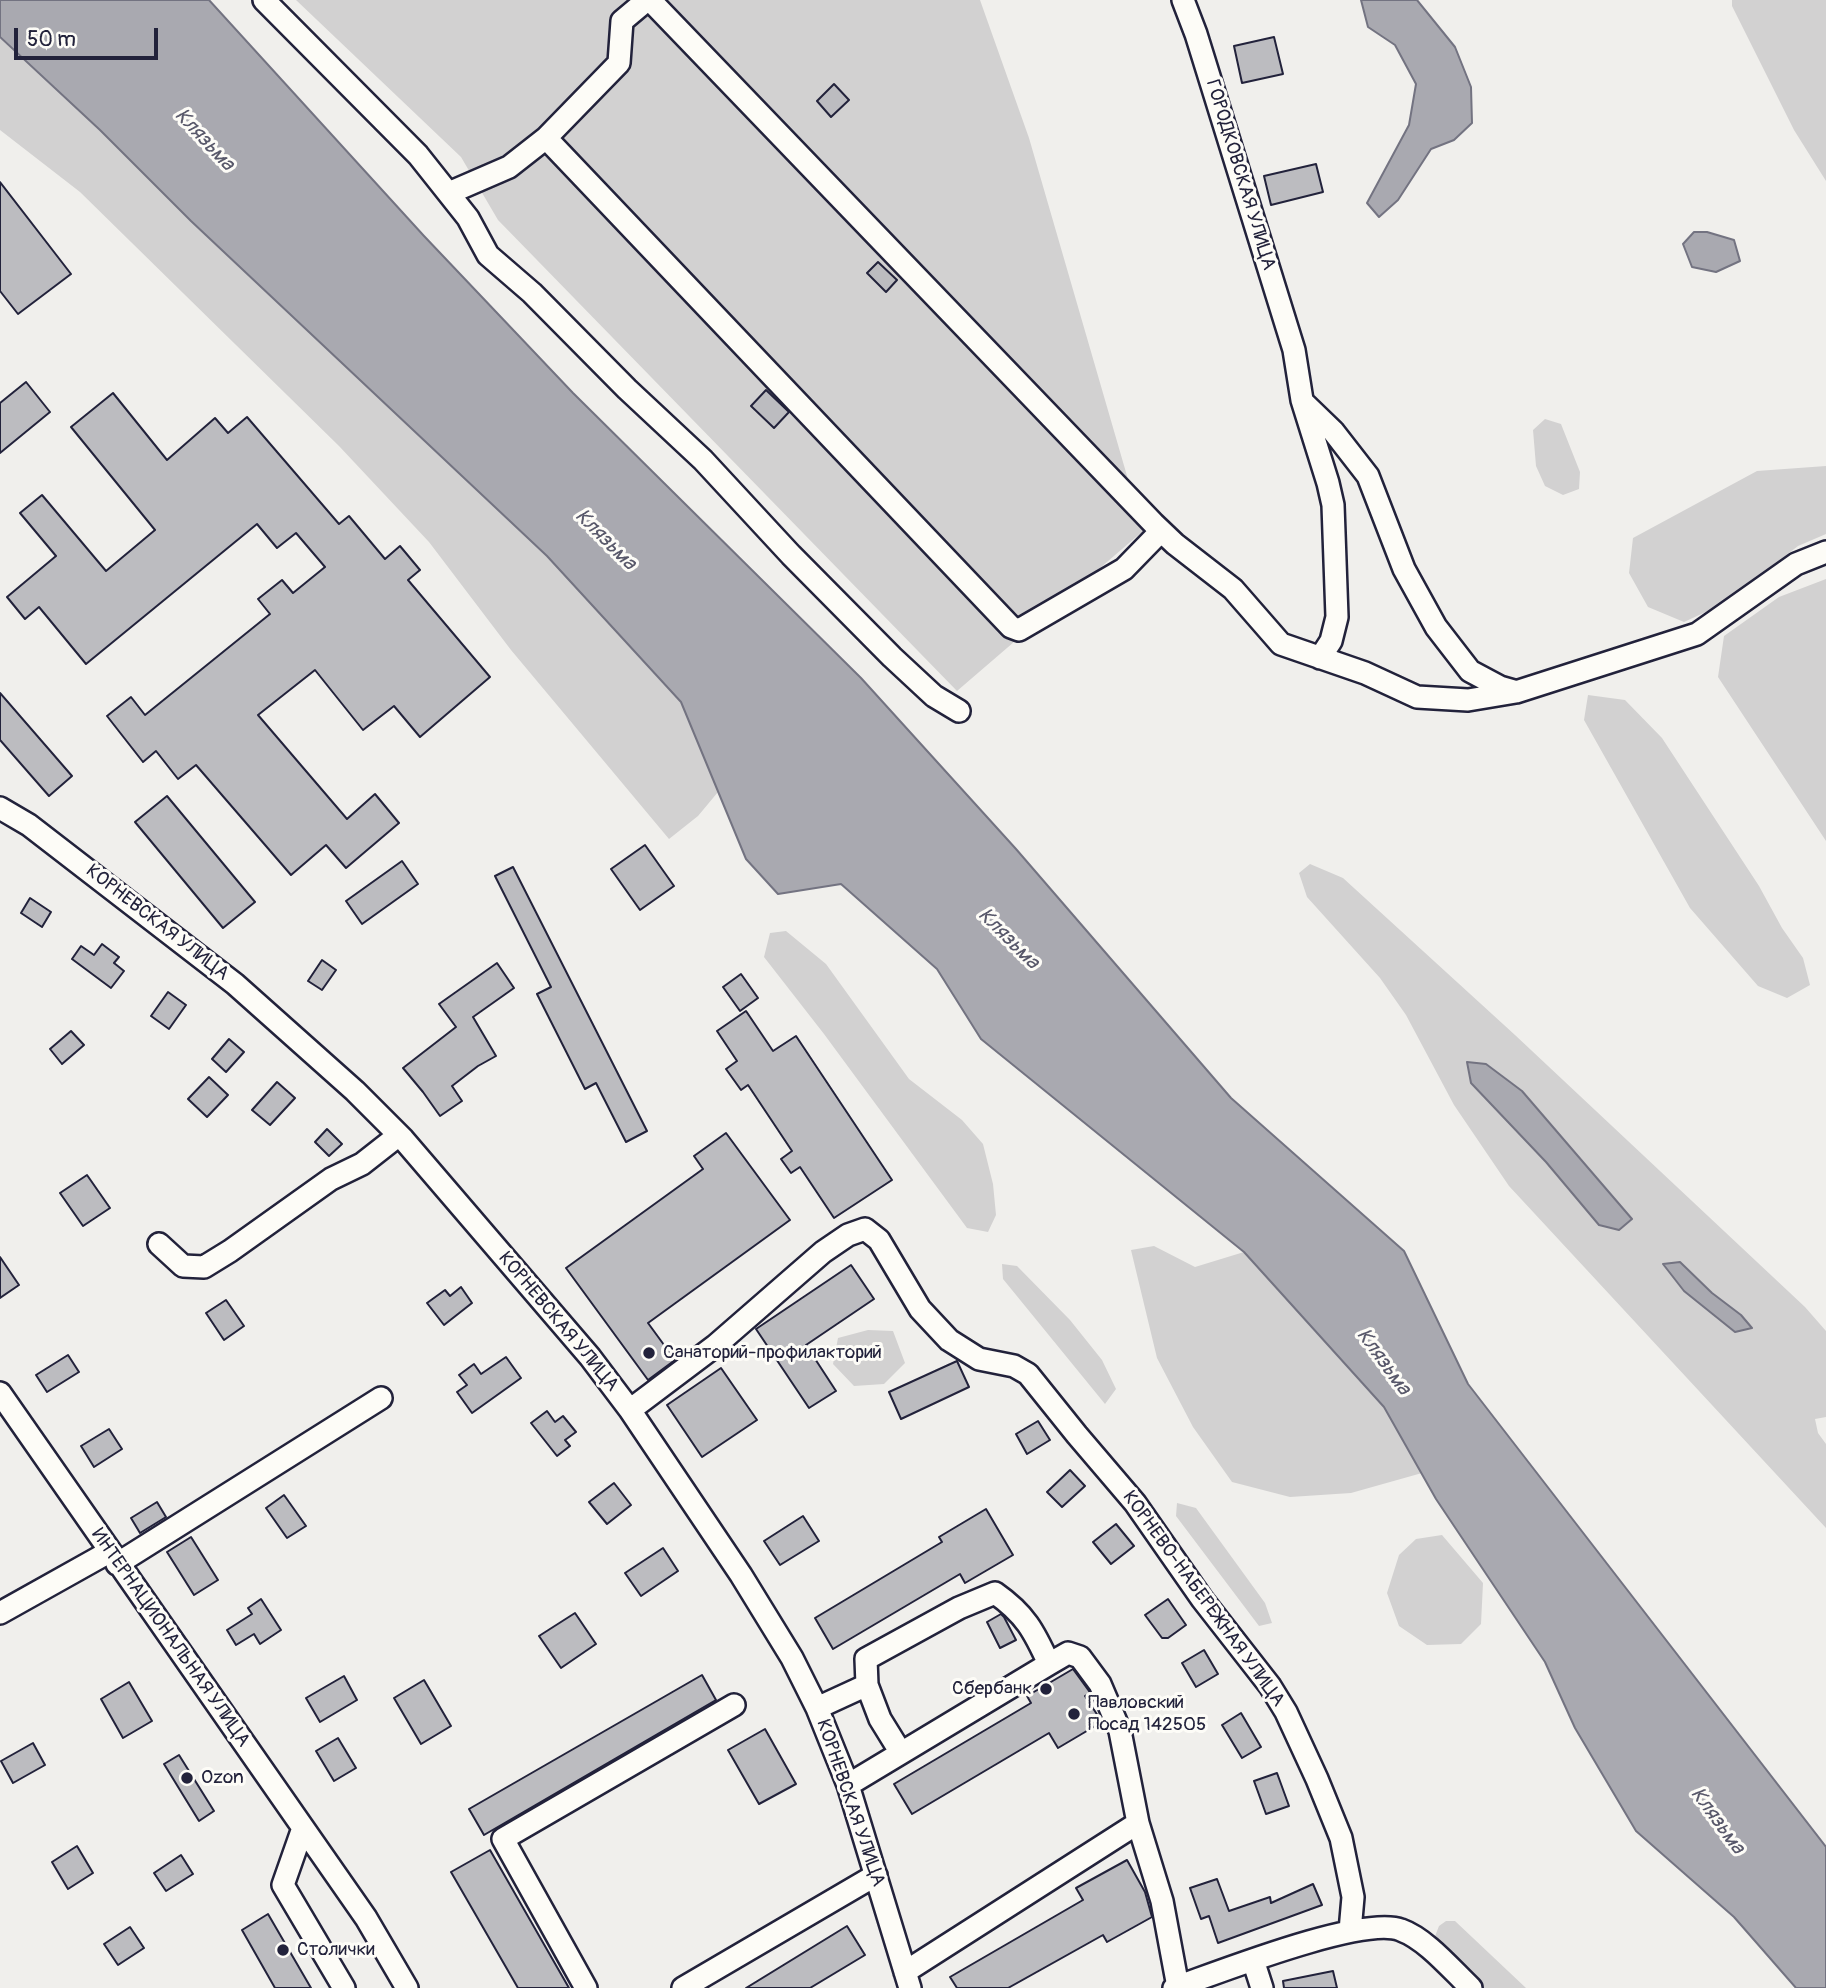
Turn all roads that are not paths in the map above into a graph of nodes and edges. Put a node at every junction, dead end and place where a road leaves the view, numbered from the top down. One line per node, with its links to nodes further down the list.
1 (264, 0): 5 (street)
2 (648, 0): 4 (street); 7 (street)
3 (1182, 0): 6 (street, ГОРОДКОВСКАЯ УЛИЦА)
4 (546, 138): 5 (street); 7 (street)
5 (449, 193): 11 (street)
6 (1302, 400): 9 (street, ГОРОДКОВСКАЯ УЛИЦА); 10 (street)
7 (1157, 528): 9 (street)
8 (1826, 552): 10 (street)
9 (1320, 658): 10 (street)
10 (1517, 692)
11 (959, 711)
12 (0, 808): 13 (street, КОРНЕВСКАЯ УЛИЦА)
13 (399, 1135): 14 (street); 17 (street, КОРНЕВСКАЯ УЛИЦА)
14 (159, 1244)
15 (0, 1393): 18 (street, ИНТЕРНАЦИОНАЛЬНАЯ УЛИЦА)
16 (381, 1398): 18 (street)
17 (630, 1410): 23 (street, КОРНЕВСКАЯ УЛИЦА); 29 (street, КОРНЕВО-НАБЕРЕЖНАЯ УЛИЦА)
18 (113, 1558): 19 (street); 27 (street, ИНТЕРНАЦИОНАЛЬНАЯ УЛИЦА)
19 (0, 1613)
20 (1049, 1664): 21 (street); 24 (street); 26 (street)
21 (867, 1685): 23 (street); 24 (street)
22 (734, 1705): 35 (street)
23 (817, 1708): 25 (street, КОРНЕВСКАЯ УЛИЦА)
24 (901, 1753): 25 (street)
25 (848, 1785): 28 (street, КОРНЕВСКАЯ УЛИЦА)
26 (1138, 1823): 31 (street); 32 (street)
27 (303, 1828): 33 (street); 34 (street, ИНТЕРНАЦИОНАЛЬНАЯ УЛИЦА)
28 (876, 1875): 31 (street, КОРНЕВСКАЯ УЛИЦА); 36 (street)
29 (1350, 1931): 30 (street); 38 (street)
30 (1253, 1960): 32 (street); 37 (street)
31 (907, 1980)
32 (1176, 1987)
33 (344, 1988)
34 (408, 1988)
35 (586, 1988)
36 (683, 1988)
37 (1262, 1988)
38 (1471, 1988)

